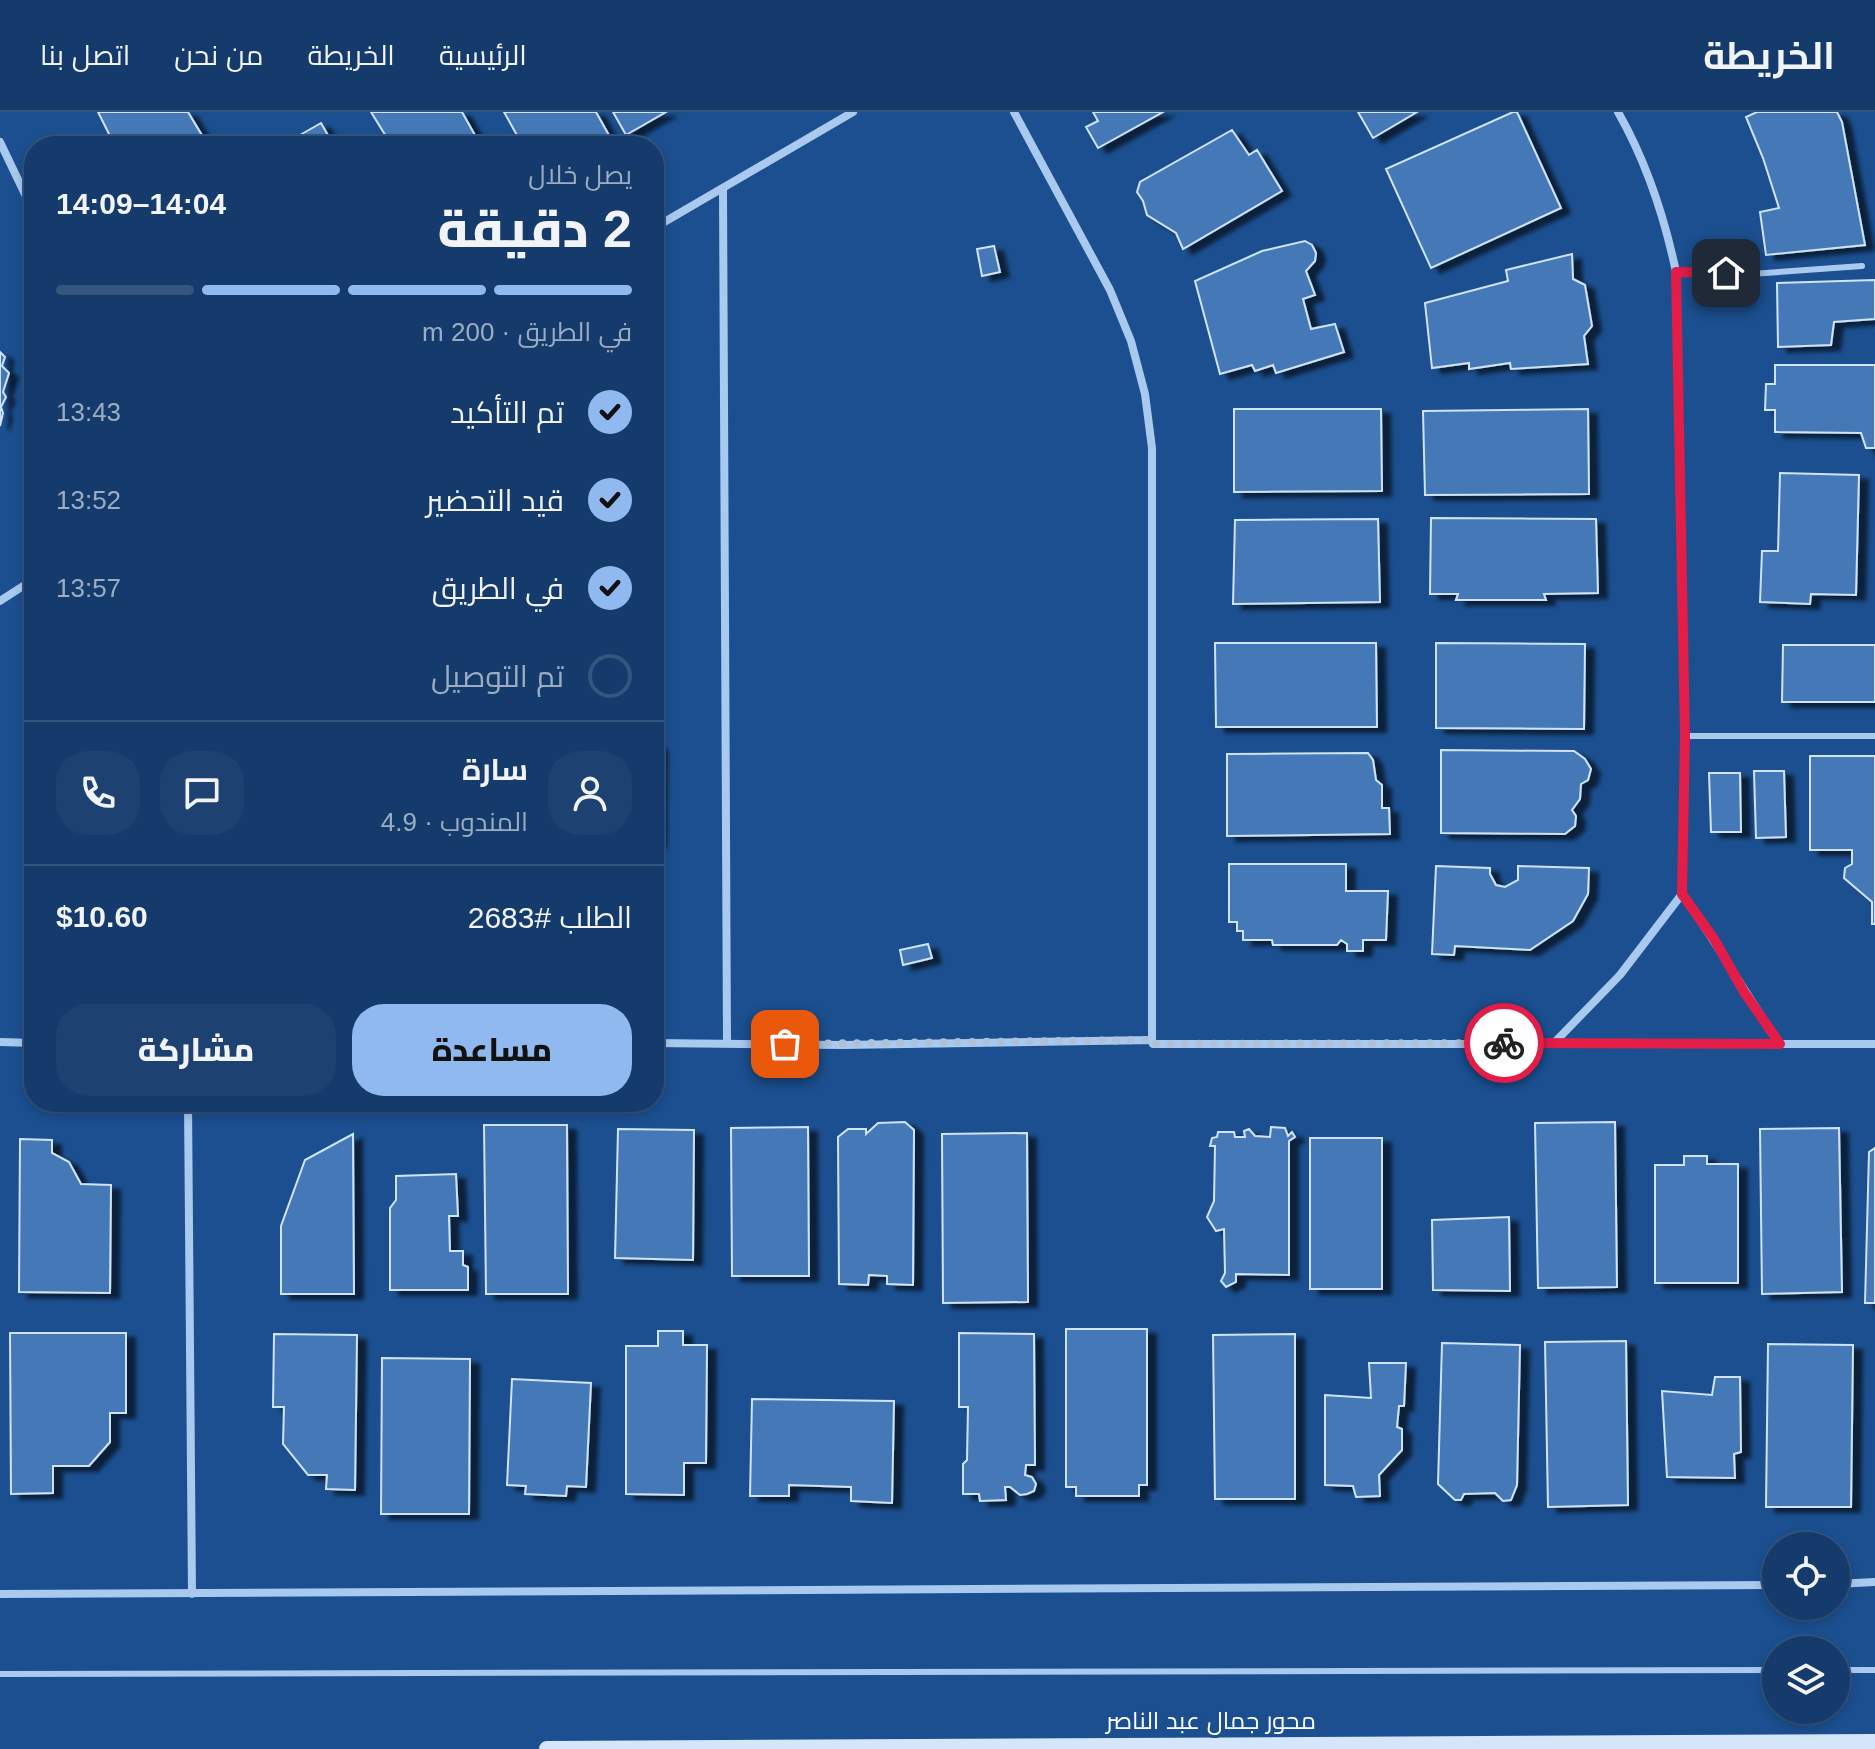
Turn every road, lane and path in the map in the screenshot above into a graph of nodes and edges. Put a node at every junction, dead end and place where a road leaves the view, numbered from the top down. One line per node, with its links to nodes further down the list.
1 (853, 112): 5 (street)
2 (1014, 112): 15 (street)
3 (1618, 112): 9 (street)
4 (0, 142): 6 (street)
5 (723, 190): 7 (street); 19 (street)
6 (24, 192)
7 (664, 222)
8 (1862, 266): 9 (lane)
9 (1676, 272): 12 (street)
10 (24, 585): 11 (street)
11 (0, 601)
12 (1685, 736): 13 (lane); 14 (street)
13 (1875, 736)
14 (1682, 894): 20 (street); 21 (street)
15 (1152, 1040): 19 (street); 20 (street)
16 (0, 1042): 17 (street)
17 (24, 1043)
18 (664, 1043): 19 (street)
19 (727, 1043)
20 (1554, 1043): 21 (street)
21 (1780, 1044): 22 (street)
22 (1875, 1044)
23 (188, 1112): 28 (street)
24 (1875, 1582): 25 (street)
25 (1850, 1583)
26 (1762, 1585): 28 (street)
27 (0, 1594): 28 (street)
28 (192, 1594)
29 (1762, 1670): 32 (lane)
30 (1850, 1670): 31 (lane)
31 (1875, 1670)
32 (0, 1674)
33 (1875, 1742): 34 (main road, محور جمال عبد الناصر)
34 (1719, 1746): 35 (main road, محور جمال عبد الناصر)
35 (547, 1749)

